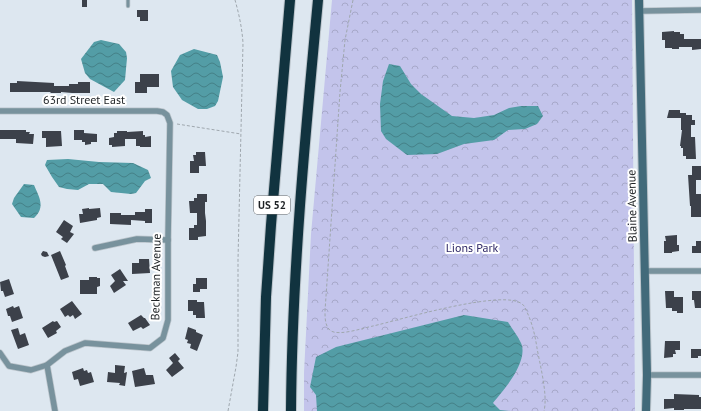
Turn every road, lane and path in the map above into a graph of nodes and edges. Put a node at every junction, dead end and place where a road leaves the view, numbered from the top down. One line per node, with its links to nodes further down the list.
1 (128, 0): 7 (lane)
2 (235, 0): 13 (path)
3 (290, 0): 24 (highway, US 52)
4 (318, 0): 25 (highway, US 52)
5 (353, 0): 26 (path)
6 (640, 0): 9 (street, Blaine Avenue)
7 (128, 6)
8 (701, 10): 9 (street)
9 (640, 11): 16 (street, Blaine Avenue)
10 (0, 111): 11 (street, 63rd Street East)
11 (168, 115): 12 (street, Beckman Avenue)
12 (170, 123): 13 (path); 14 (street, Beckman Avenue)
13 (241, 134): 23 (path)
14 (168, 240): 15 (street); 19 (street, Beckman Avenue)
15 (95, 248)
16 (645, 271): 17 (street); 20 (street, Blaine Avenue)
17 (701, 271)
18 (0, 353): 19 (street)
19 (47, 365): 22 (street)
20 (647, 375): 21 (street); 27 (street, Blaine Avenue)
21 (701, 375)
22 (55, 411)
23 (228, 411)
24 (263, 411)
25 (291, 411)
26 (544, 411)
27 (646, 411)

